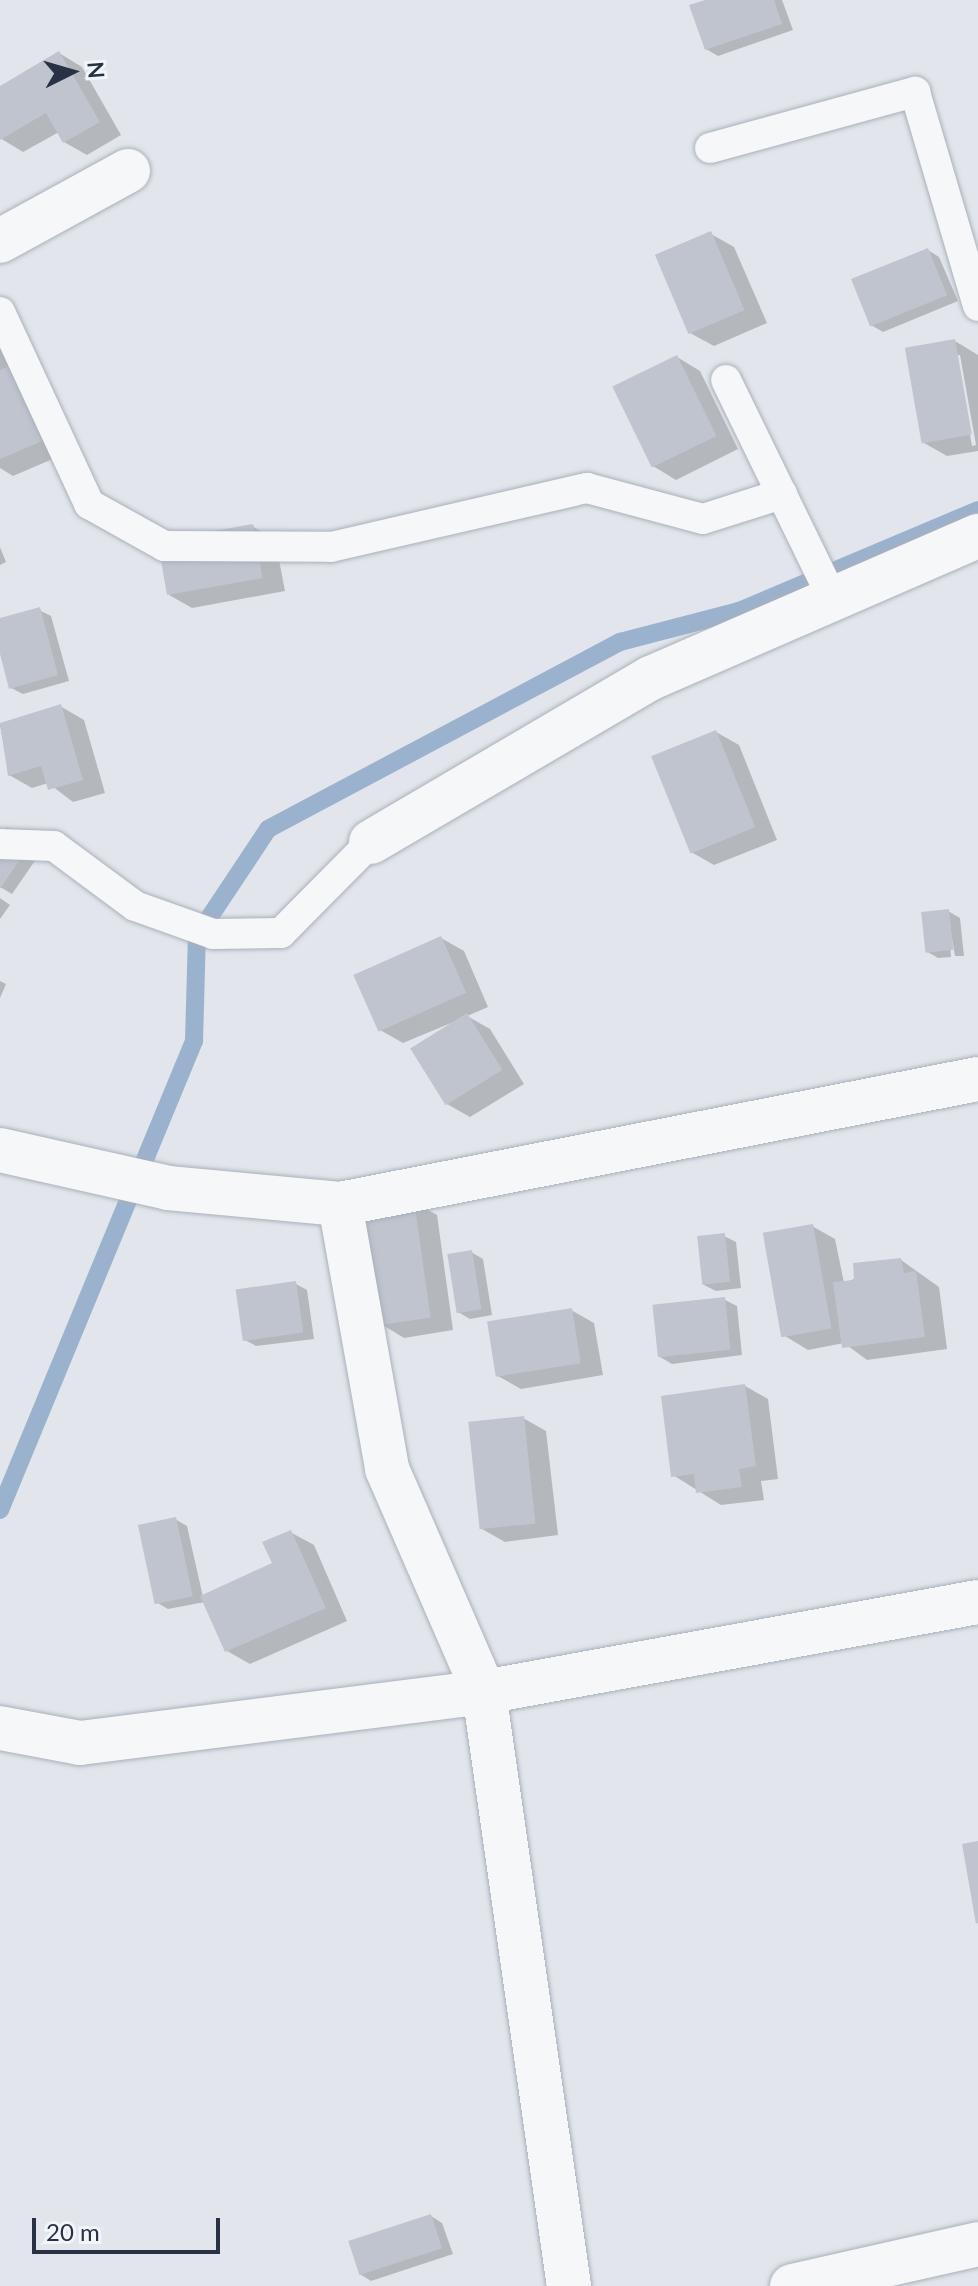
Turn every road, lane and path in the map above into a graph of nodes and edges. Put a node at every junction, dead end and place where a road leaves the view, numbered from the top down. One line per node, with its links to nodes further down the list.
1 (710, 148): 4 (lane)
2 (128, 171): 3 (street)
3 (0, 241)
4 (978, 306)
5 (0, 312): 7 (lane)
6 (726, 380): 7 (lane)
7 (782, 494): 9 (lane)
8 (978, 536): 9 (street)
9 (825, 583): 10 (street)
10 (371, 842): 11 (lane)
11 (0, 844)
12 (978, 1079): 14 (street)
13 (0, 1150): 14 (street)
14 (340, 1204): 16 (street)
15 (978, 1602): 16 (street)
16 (484, 1692): 17 (street); 19 (street)
17 (0, 1728)
18 (978, 2244): 20 (street)
19 (569, 2286)
20 (792, 2286)

